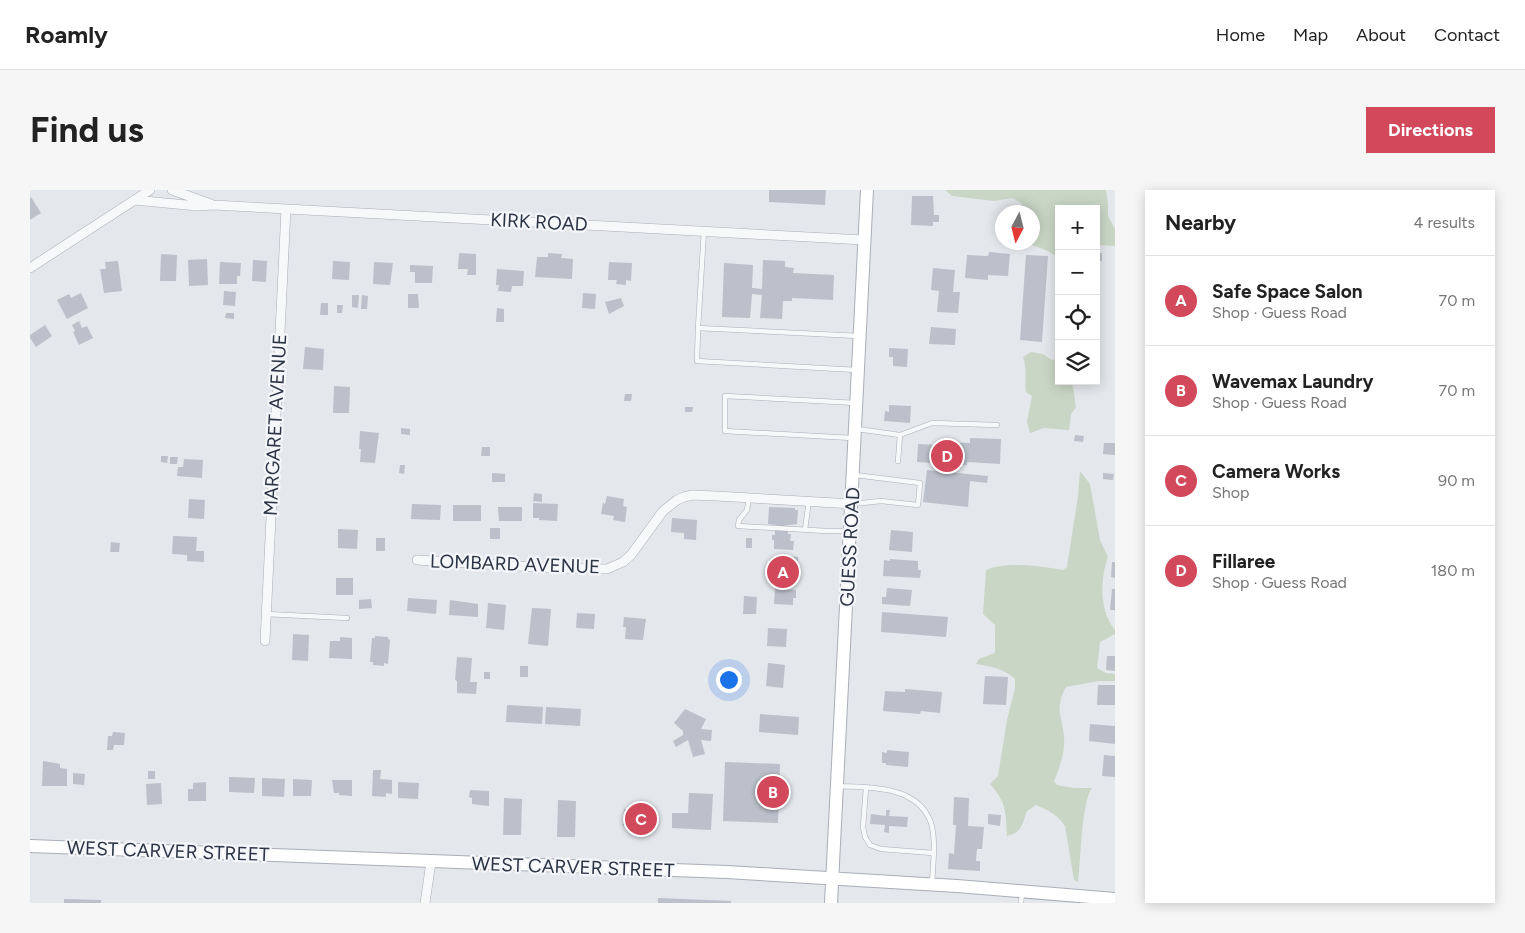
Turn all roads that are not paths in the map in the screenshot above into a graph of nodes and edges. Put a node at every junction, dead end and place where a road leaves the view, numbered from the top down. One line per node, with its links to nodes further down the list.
1 (150, 190): 4 (street)
2 (172, 190): 5 (street, KIRK ROAD)
3 (867, 190): 8 (main road, GUESS ROAD)
4 (134, 200): 5 (street, KIRK ROAD); 9 (street)
5 (214, 205): 6 (street, KIRK ROAD)
6 (286, 209): 7 (street, KIRK ROAD); 25 (street, MARGARET AVENUE)
7 (704, 231): 8 (street, KIRK ROAD); 10 (lane)
8 (864, 240): 11 (main road, GUESS ROAD)
9 (30, 268)
10 (698, 328): 11 (lane); 12 (lane)
11 (860, 336): 12 (main road, GUESS ROAD)
12 (858, 370): 13 (main road, GUESS ROAD)
13 (857, 403): 15 (main road, GUESS ROAD); 15 (lane)
14 (997, 425): 16 (lane)
15 (856, 434): 16 (lane); 18 (main road, GUESS ROAD)
16 (900, 435): 17 (lane)
17 (898, 461)
18 (854, 475): 21 (main road, GUESS ROAD); 21 (lane)
19 (750, 498): 20 (street, LOMBARD AVENUE); 22 (lane); 24 (street, LOMBARD AVENUE)
20 (809, 501): 21 (street, LOMBARD AVENUE); 22 (lane)
21 (852, 504): 23 (main road, GUESS ROAD)
22 (806, 529): 23 (lane)
23 (851, 531): 28 (main road, GUESS ROAD)
24 (416, 560)
25 (266, 614): 26 (lane); 27 (street, MARGARET AVENUE)
26 (347, 618)
27 (265, 641)
28 (837, 786): 29 (lane); 33 (main road, GUESS ROAD)
29 (866, 788): 31 (lane); 31 (lane)
30 (30, 846): 32 (main road, WEST CARVER STREET)
31 (933, 853): 34 (lane)
32 (431, 862): 33 (main road, WEST CARVER STREET); 37 (street)
33 (832, 878): 34 (main road, WEST CARVER STREET); 38 (main road, GUESS ROAD)
34 (932, 885): 35 (main road, WEST CARVER STREET)
35 (1021, 897): 36 (main road, WEST CARVER STREET)
36 (1115, 899)
37 (425, 903)
38 (831, 903)

